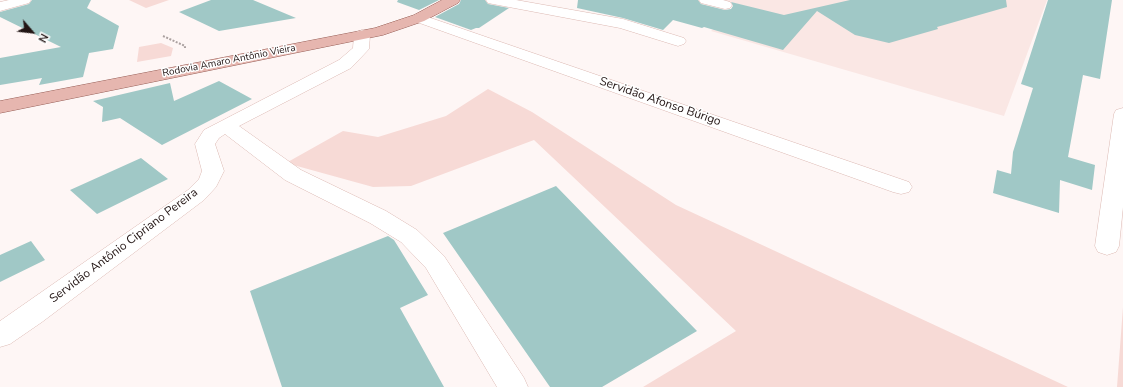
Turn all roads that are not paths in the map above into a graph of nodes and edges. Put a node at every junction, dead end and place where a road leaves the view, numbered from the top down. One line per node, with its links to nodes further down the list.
1 (24, 0): 6 (street)
2 (453, 0): 7 (main road, Rodovia Amaro Antônio Vieira)
3 (493, 0): 9 (street)
4 (706, 0): 5 (street)
5 (725, 5)
6 (0, 7)
7 (419, 18): 8 (main road, Rodovia Amaro Antônio Vieira); 13 (street, Servidão Afonso Búrigo)
8 (362, 35): 10 (main road, Rodovia Amaro Antônio Vieira); 12 (street, Servidão Antônio Cipriano Pereira)
9 (678, 40)
10 (0, 107)
11 (1123, 114): 14 (street)
12 (226, 125): 15 (street, Servidão Antônio Cipriano Pereira); 16 (street)
13 (901, 187)
14 (1107, 246)
15 (0, 336)
16 (513, 387)

